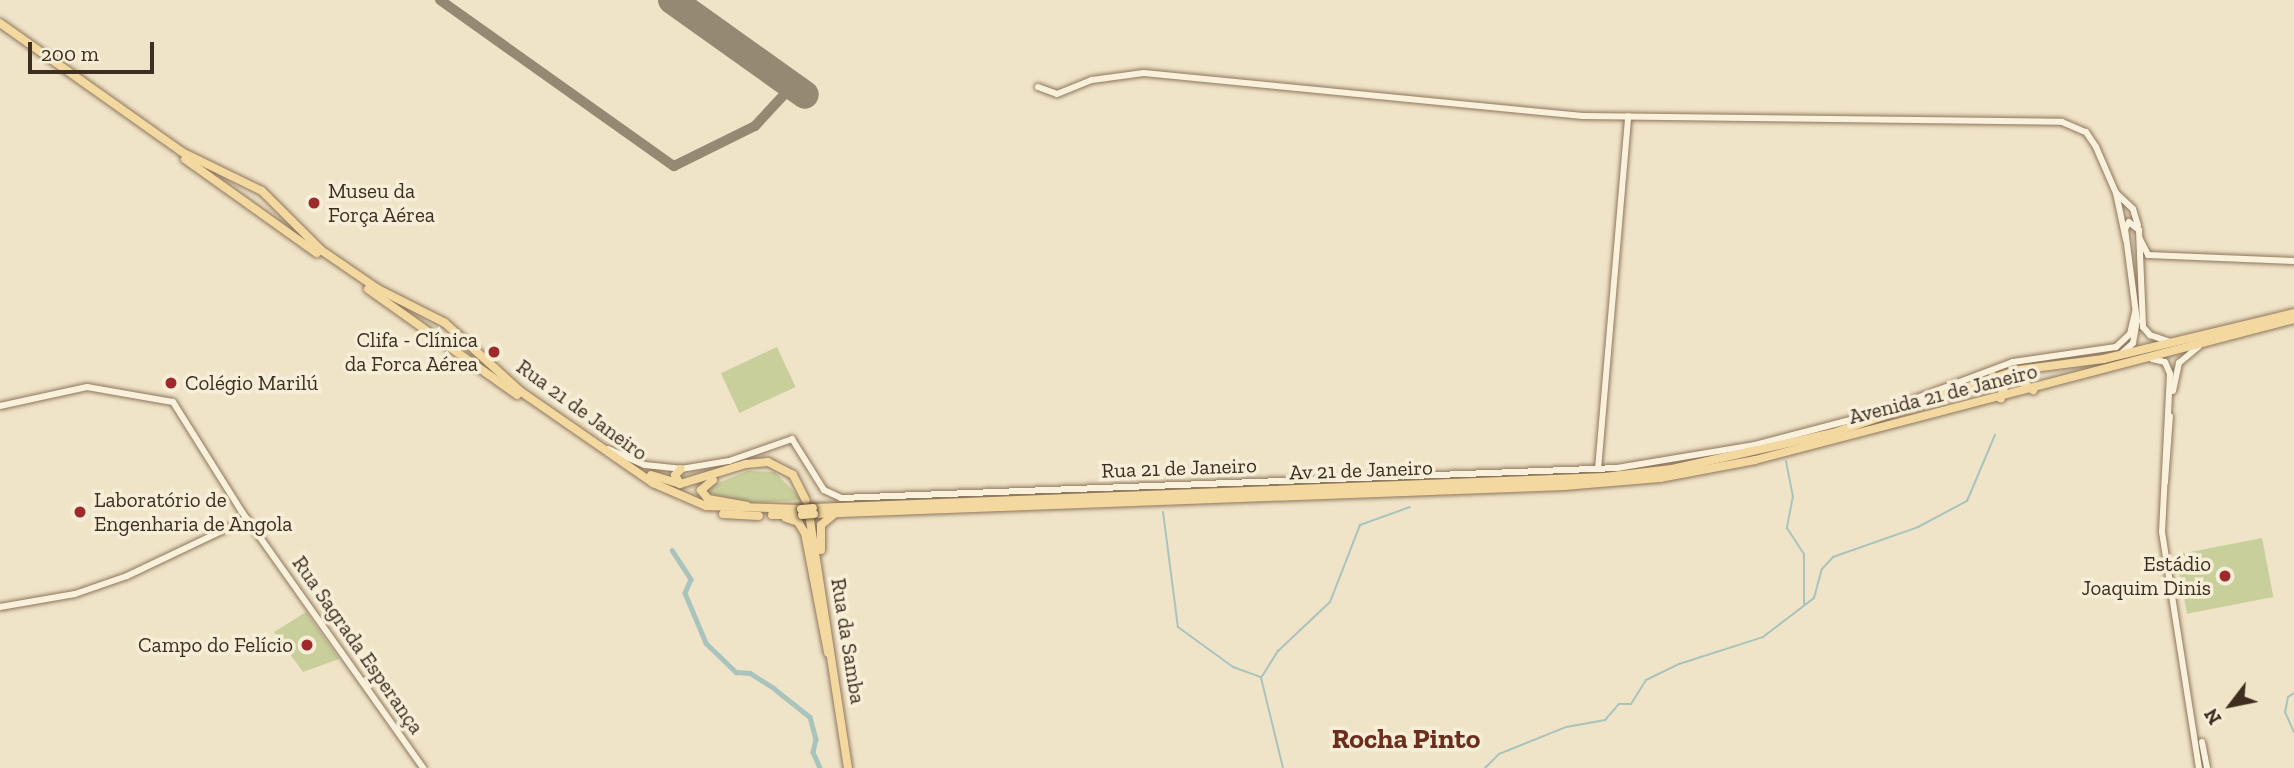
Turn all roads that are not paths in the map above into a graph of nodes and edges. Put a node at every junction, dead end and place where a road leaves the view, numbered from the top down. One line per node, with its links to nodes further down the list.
1 (0, 25): 4 (main road, Rua 21 de Janeiro); 6 (main road, Rua 21 de Janeiro)
2 (1038, 87): 3 (street)
3 (1628, 116): 5 (street); 28 (street)
4 (262, 191): 6 (main road); 10 (main road, Rua 21 de Janeiro)
5 (2116, 193): 7 (street); 8 (street)
6 (250, 205): 14 (main road, Rua 21 de Janeiro)
7 (2139, 230): 8 (street); 9 (street); 16 (street)
8 (2126, 240): 11 (street)
9 (2294, 261)
10 (423, 309): 14 (main road); 17 (main road, Rua 21 de Janeiro)
11 (2135, 312): 18 (street); 28 (street, Rua 21 de Janeiro)
12 (2294, 313): 16 (main road, Avenida 21 de Janeiro)
13 (2294, 319): 15 (main road, Avenida 21 de Janeiro)
14 (412, 321): 19 (main road, Rua 21 de Janeiro)
15 (2213, 340): 20 (main road, Avenida 21 de Janeiro); 42 (street)
16 (2172, 342): 18 (main road, Avenida 21 de Janeiro)
17 (481, 353): 19 (main road); 26 (main road, Rua 21 de Janeiro)
18 (2103, 359): 21 (main road, Avenida 21 de Janeiro)
19 (474, 364): 34 (main road, Rua 21 de Janeiro)
20 (2122, 364): 23 (main road, Avenida 21 de Janeiro); 41 (street)
21 (2030, 368): 22 (main road, Avenida 21 de Janeiro); 23 (main road)
22 (1993, 376): 24 (main road); 29 (main road, Avenida 21 de Janeiro)
23 (2034, 390): 24 (main road, Avenida 21 de Janeiro)
24 (2001, 398): 31 (main road, Avenida 21 de Janeiro)
25 (0, 407): 36 (street, Rua Sagrada Esperança)
26 (600, 446): 27 (street); 30 (main road); 34 (main road, Rua 21 de Janeiro)
27 (681, 469): 28 (street, Rua 21 de Janeiro); 30 (main road)
28 (1598, 469)
29 (1557, 479): 32 (main road, Av 21 de Janeiro)
30 (680, 484): 33 (main road)
31 (1595, 484): 35 (main road, Rua 21 de Janeiro)
32 (1166, 495): 33 (main road, Rua 21 de Janeiro)
33 (807, 511): 34 (main road); 34 (main road); 35 (main road, Rua 21 de Janeiro); 38 (main road, Rua da Samba)
34 (773, 513): 38 (main road)
35 (836, 513): 38 (main road)
36 (247, 519): 37 (street); 39 (street, Rua Sagrada Esperança)
37 (0, 607)
38 (833, 665): 40 (main road, Rua da Samba)
39 (423, 768)
40 (846, 768)
41 (2199, 768)
42 (2207, 768)

